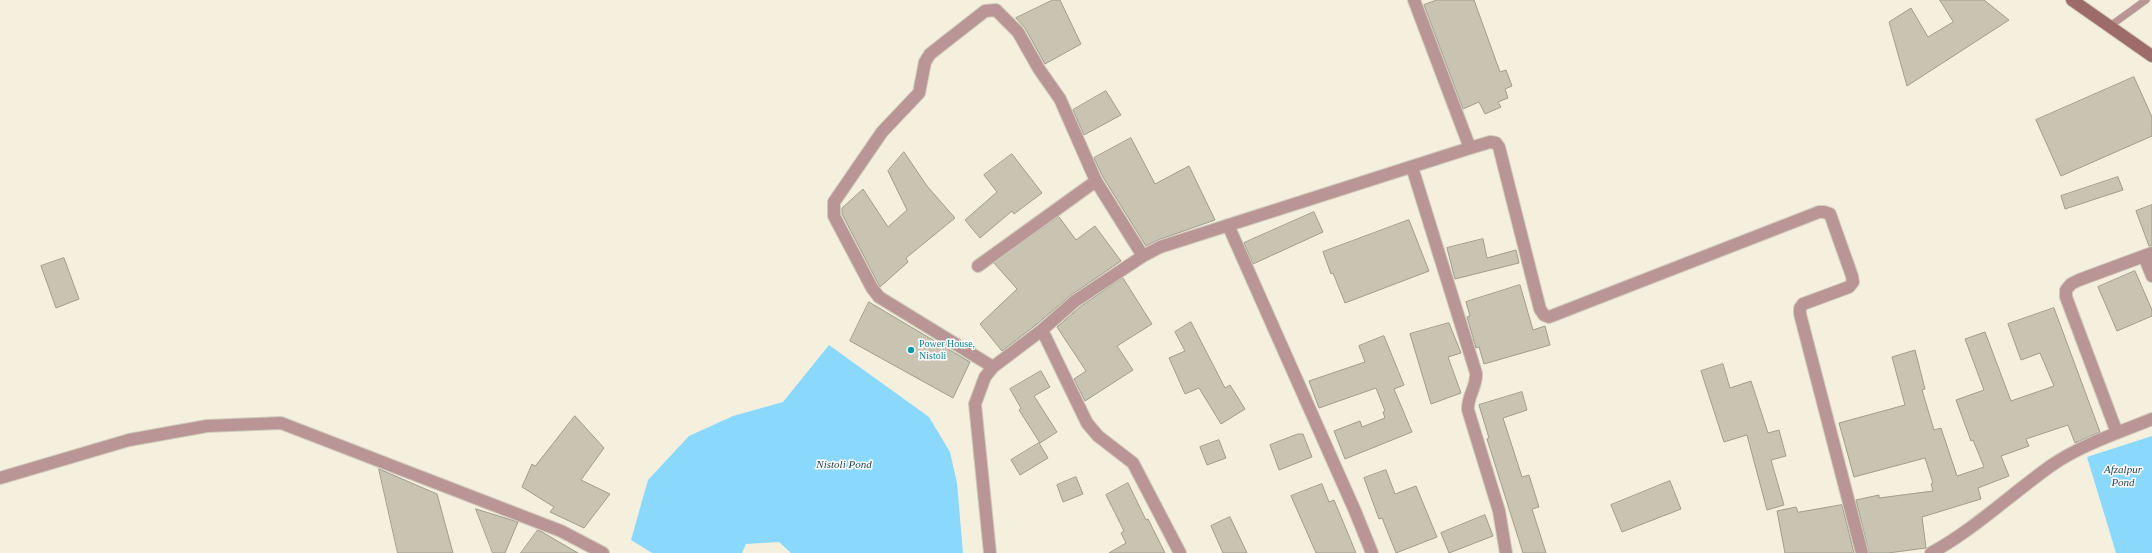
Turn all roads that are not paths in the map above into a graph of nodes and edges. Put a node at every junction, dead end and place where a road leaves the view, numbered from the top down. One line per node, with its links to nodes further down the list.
1 (2072, 0): 4 (street)
2 (2146, 0): 4 (lane)
3 (1416, 1): 6 (street)
4 (2110, 26): 5 (street)
5 (2152, 56)
6 (1470, 148): 7 (street); 24 (street)
7 (1412, 166): 9 (street); 23 (street)
8 (1096, 181): 11 (street); 12 (street); 15 (street)
9 (1228, 225): 11 (street); 22 (street)
10 (2148, 254): 13 (street); 17 (street)
11 (1143, 256): 14 (street)
12 (978, 266)
13 (2152, 276)
14 (1042, 330): 15 (street); 21 (street)
15 (993, 367): 20 (street)
16 (2152, 420): 17 (street)
17 (2117, 433): 25 (street)
18 (0, 478): 19 (street)
19 (603, 553)
20 (990, 553)
21 (1180, 553)
22 (1372, 553)
23 (1506, 553)
24 (1862, 553)
25 (1931, 553)

